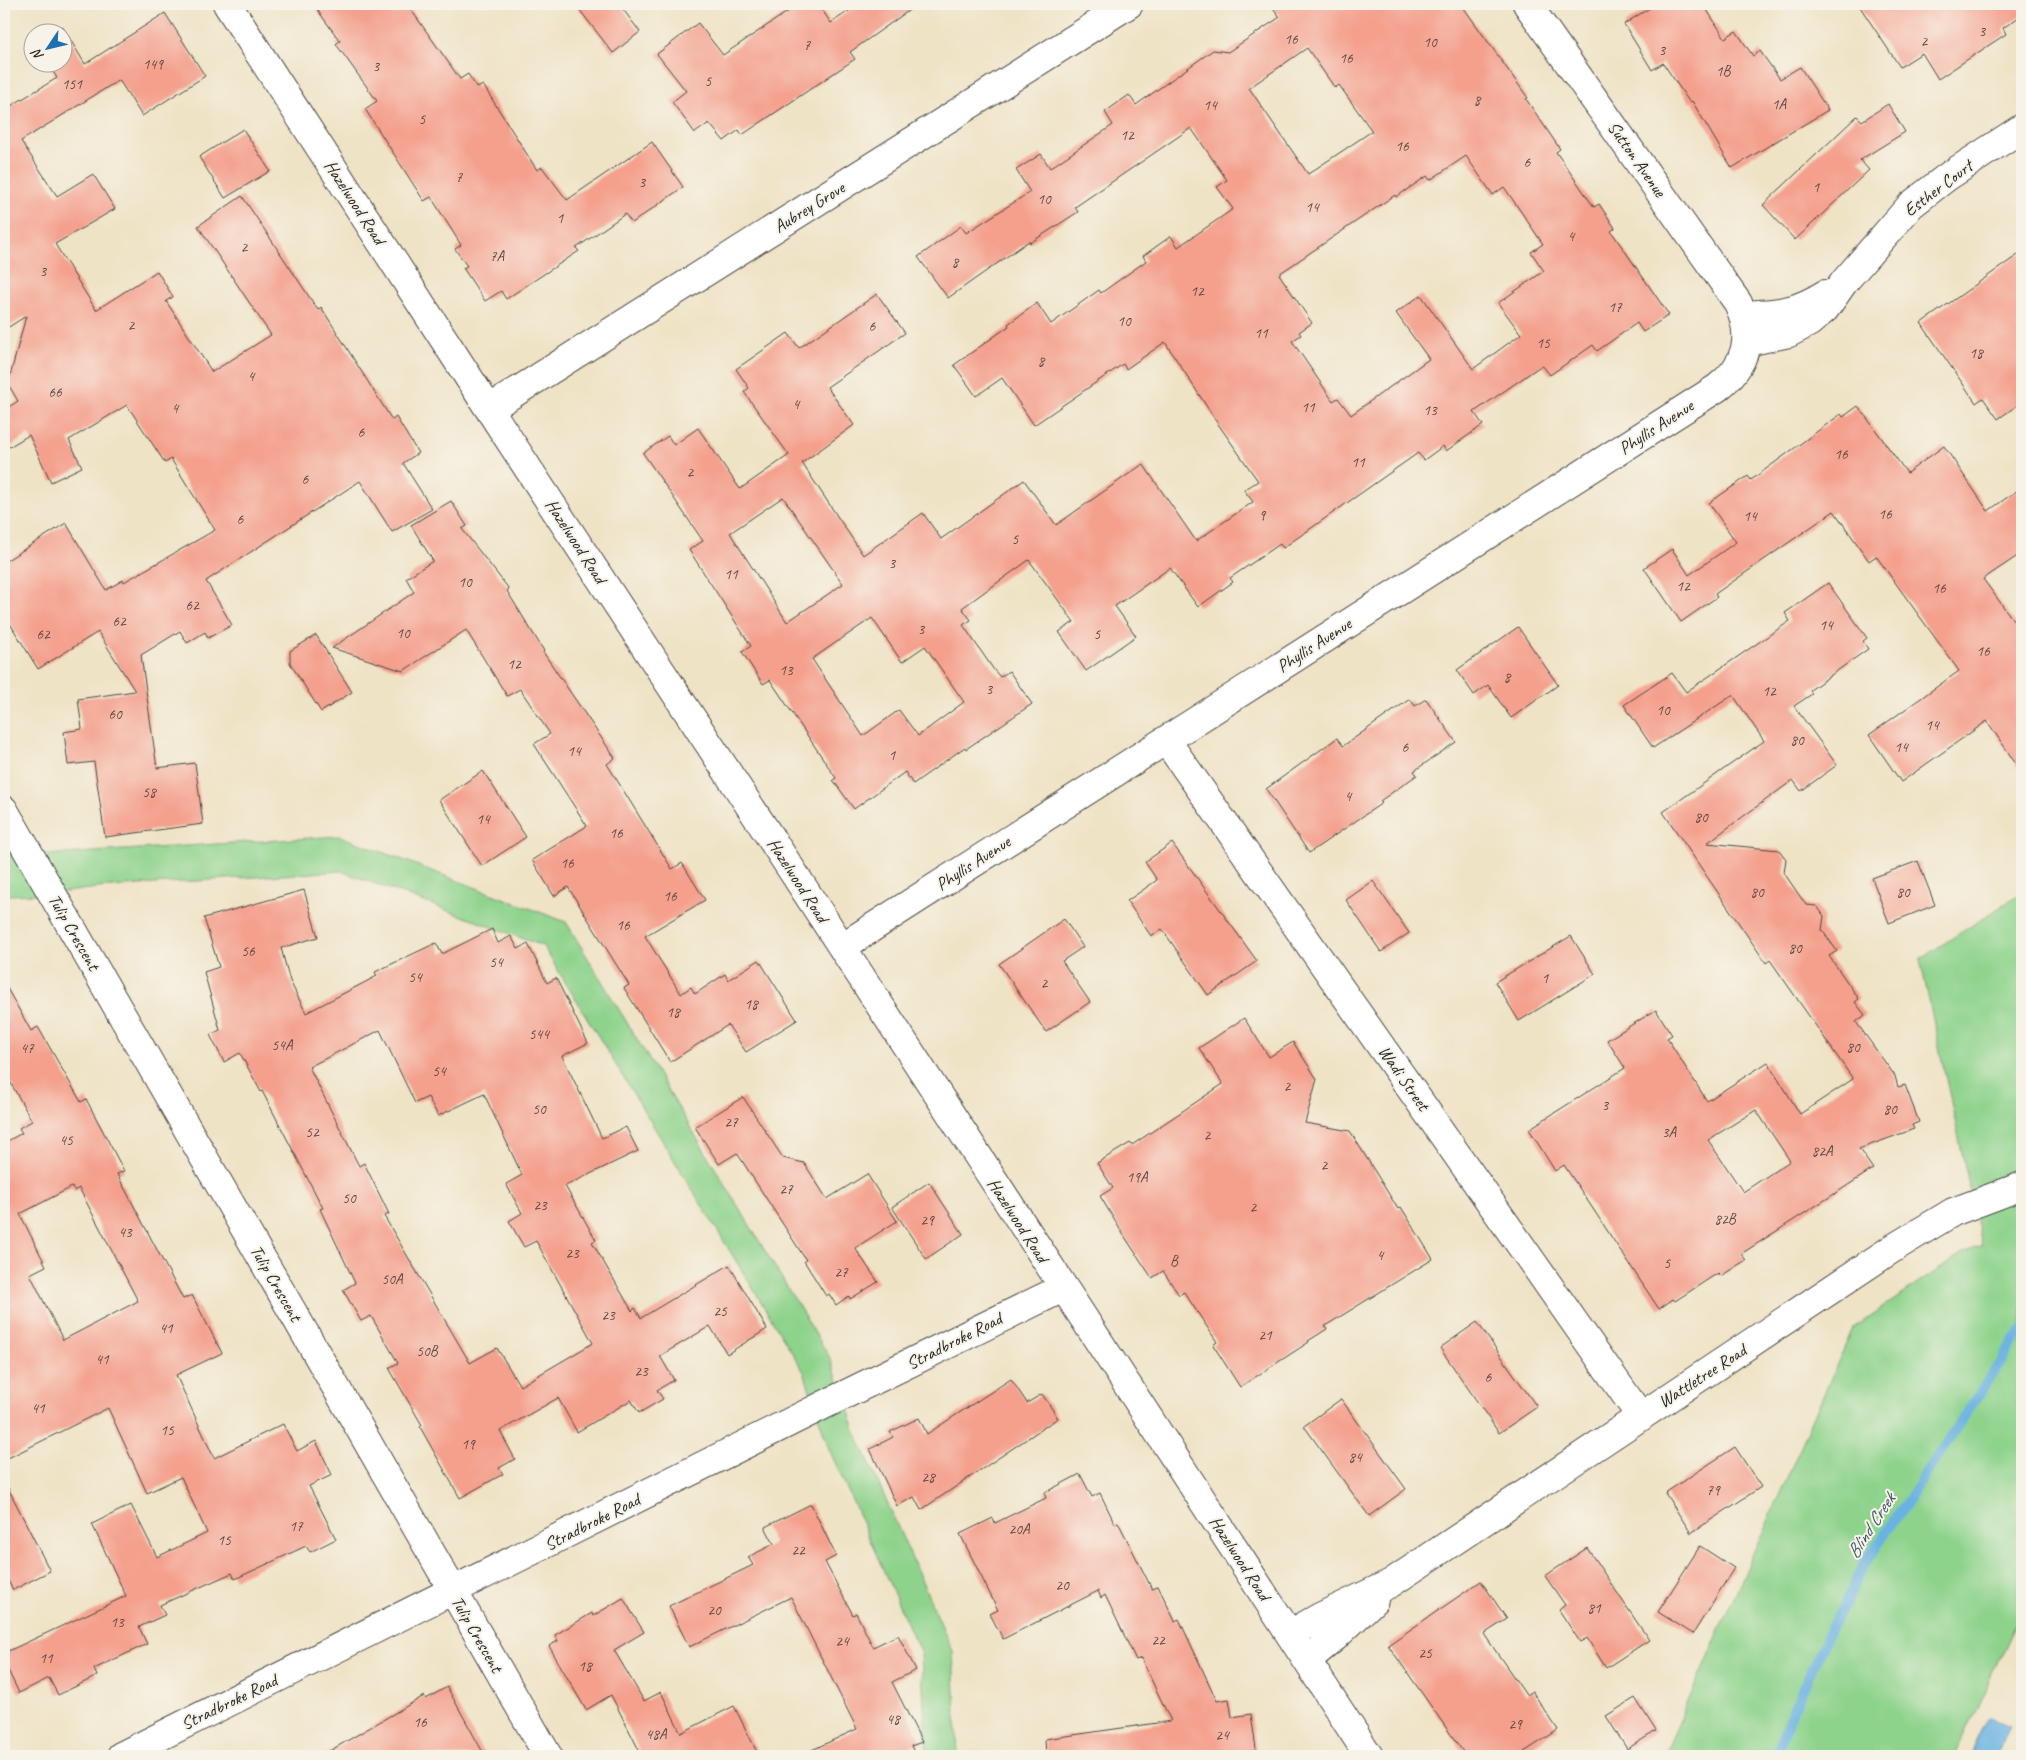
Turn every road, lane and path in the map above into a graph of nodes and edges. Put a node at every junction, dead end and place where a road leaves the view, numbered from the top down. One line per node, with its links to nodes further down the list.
1 (227, 4): 6 (street, Hazelwood Road)
2 (1130, 4): 6 (street, Aubrey Grove)
3 (1527, 4): 5 (street, Sutton Avenue)
4 (2022, 128): 5 (street, Esther Court)
5 (1746, 328): 7 (street, Phyllis Avenue)
6 (489, 409): 9 (street, Hazelwood Road)
7 (1166, 740): 9 (street, Phyllis Avenue); 12 (street, Wadi Street)
8 (4, 810): 14 (street, Tulip Crescent)
9 (842, 947): 11 (street, Hazelwood Road)
10 (2022, 1186): 12 (street, Wattletree Road)
11 (1063, 1288): 14 (street, Stradbroke Road); 15 (street, Hazelwood Road)
12 (1641, 1417): 13 (street, Wattletree Road)
13 (1391, 1583): 15 (street, Wattletree Road); 16 (street, Wattletree Road)
14 (453, 1592): 17 (street, Stradbroke Road); 18 (street, Tulip Crescent)
15 (1290, 1634): 16 (street, Hazelwood Road)
16 (1307, 1660): 19 (street, Hazelwood Road)
17 (121, 1756)
18 (548, 1756)
19 (1368, 1756)

